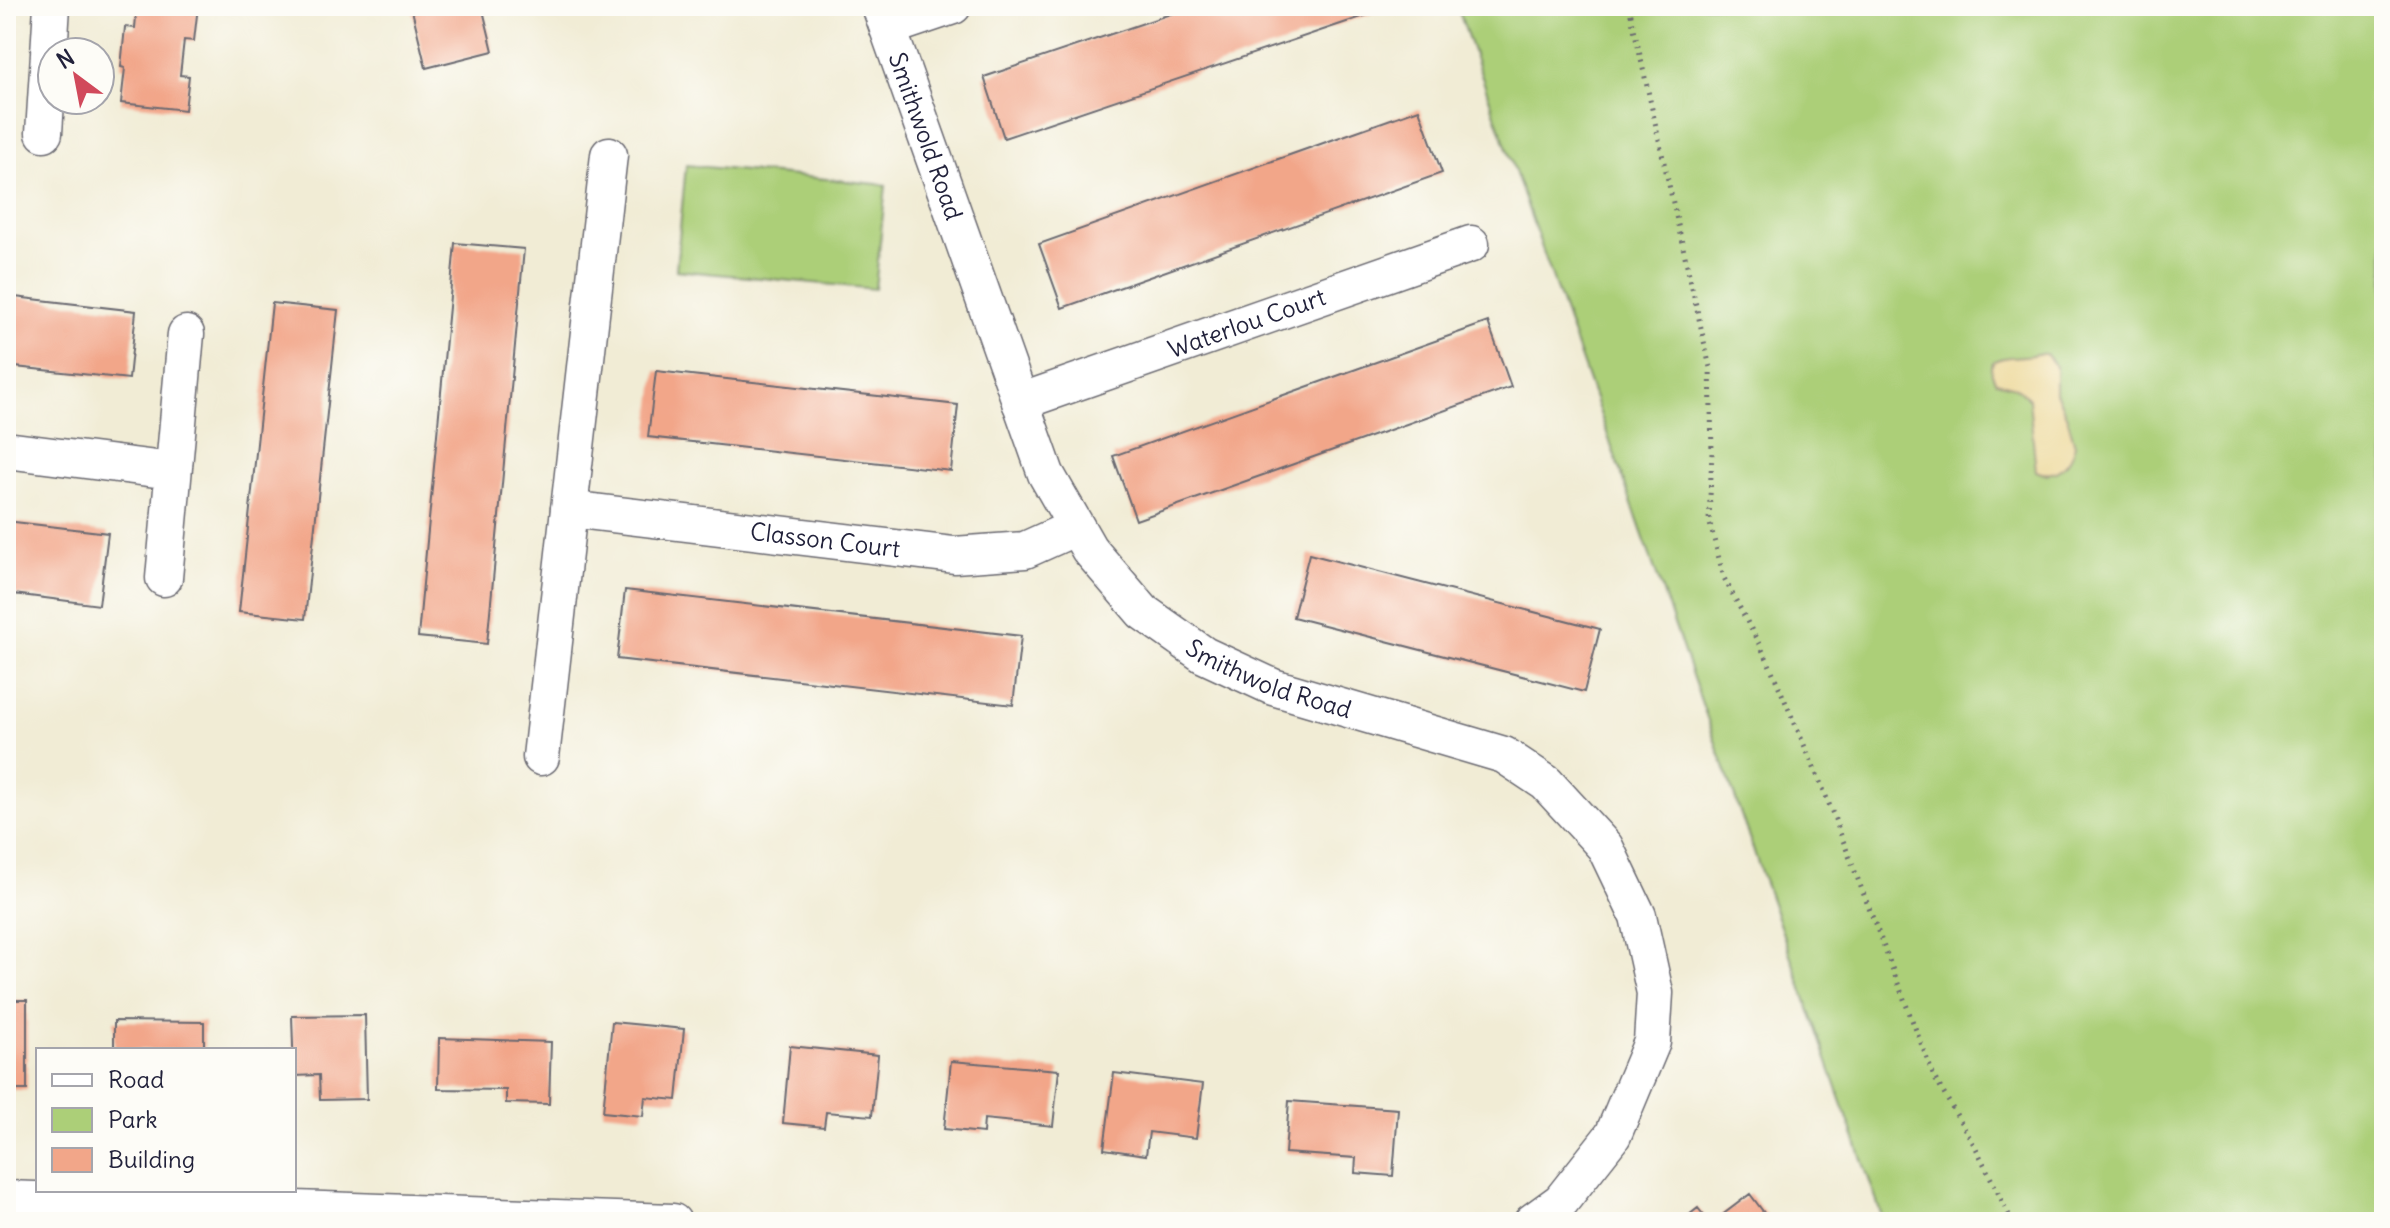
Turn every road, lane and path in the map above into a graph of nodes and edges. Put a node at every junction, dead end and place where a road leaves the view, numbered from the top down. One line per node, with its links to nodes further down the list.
1 (52, 6): 5 (street)
2 (953, 6): 4 (street)
3 (1629, 6): 17 (path)
4 (884, 17): 9 (street, Smithwold Road)
5 (44, 133)
6 (609, 155): 12 (street)
7 (1471, 244): 9 (street, Waterlou Court)
8 (186, 334): 11 (street)
9 (1020, 402): 13 (street, Smithwold Road)
10 (6, 450): 11 (street)
11 (172, 471): 14 (street)
12 (569, 509): 13 (street, Classon Court); 15 (street)
13 (1076, 527): 19 (street, Smithwold Road)
14 (164, 578)
15 (541, 757)
16 (6, 1199): 18 (street)
17 (2007, 1219): 20 (path)
18 (673, 1222)
19 (1532, 1222)
20 (2019, 1222)

